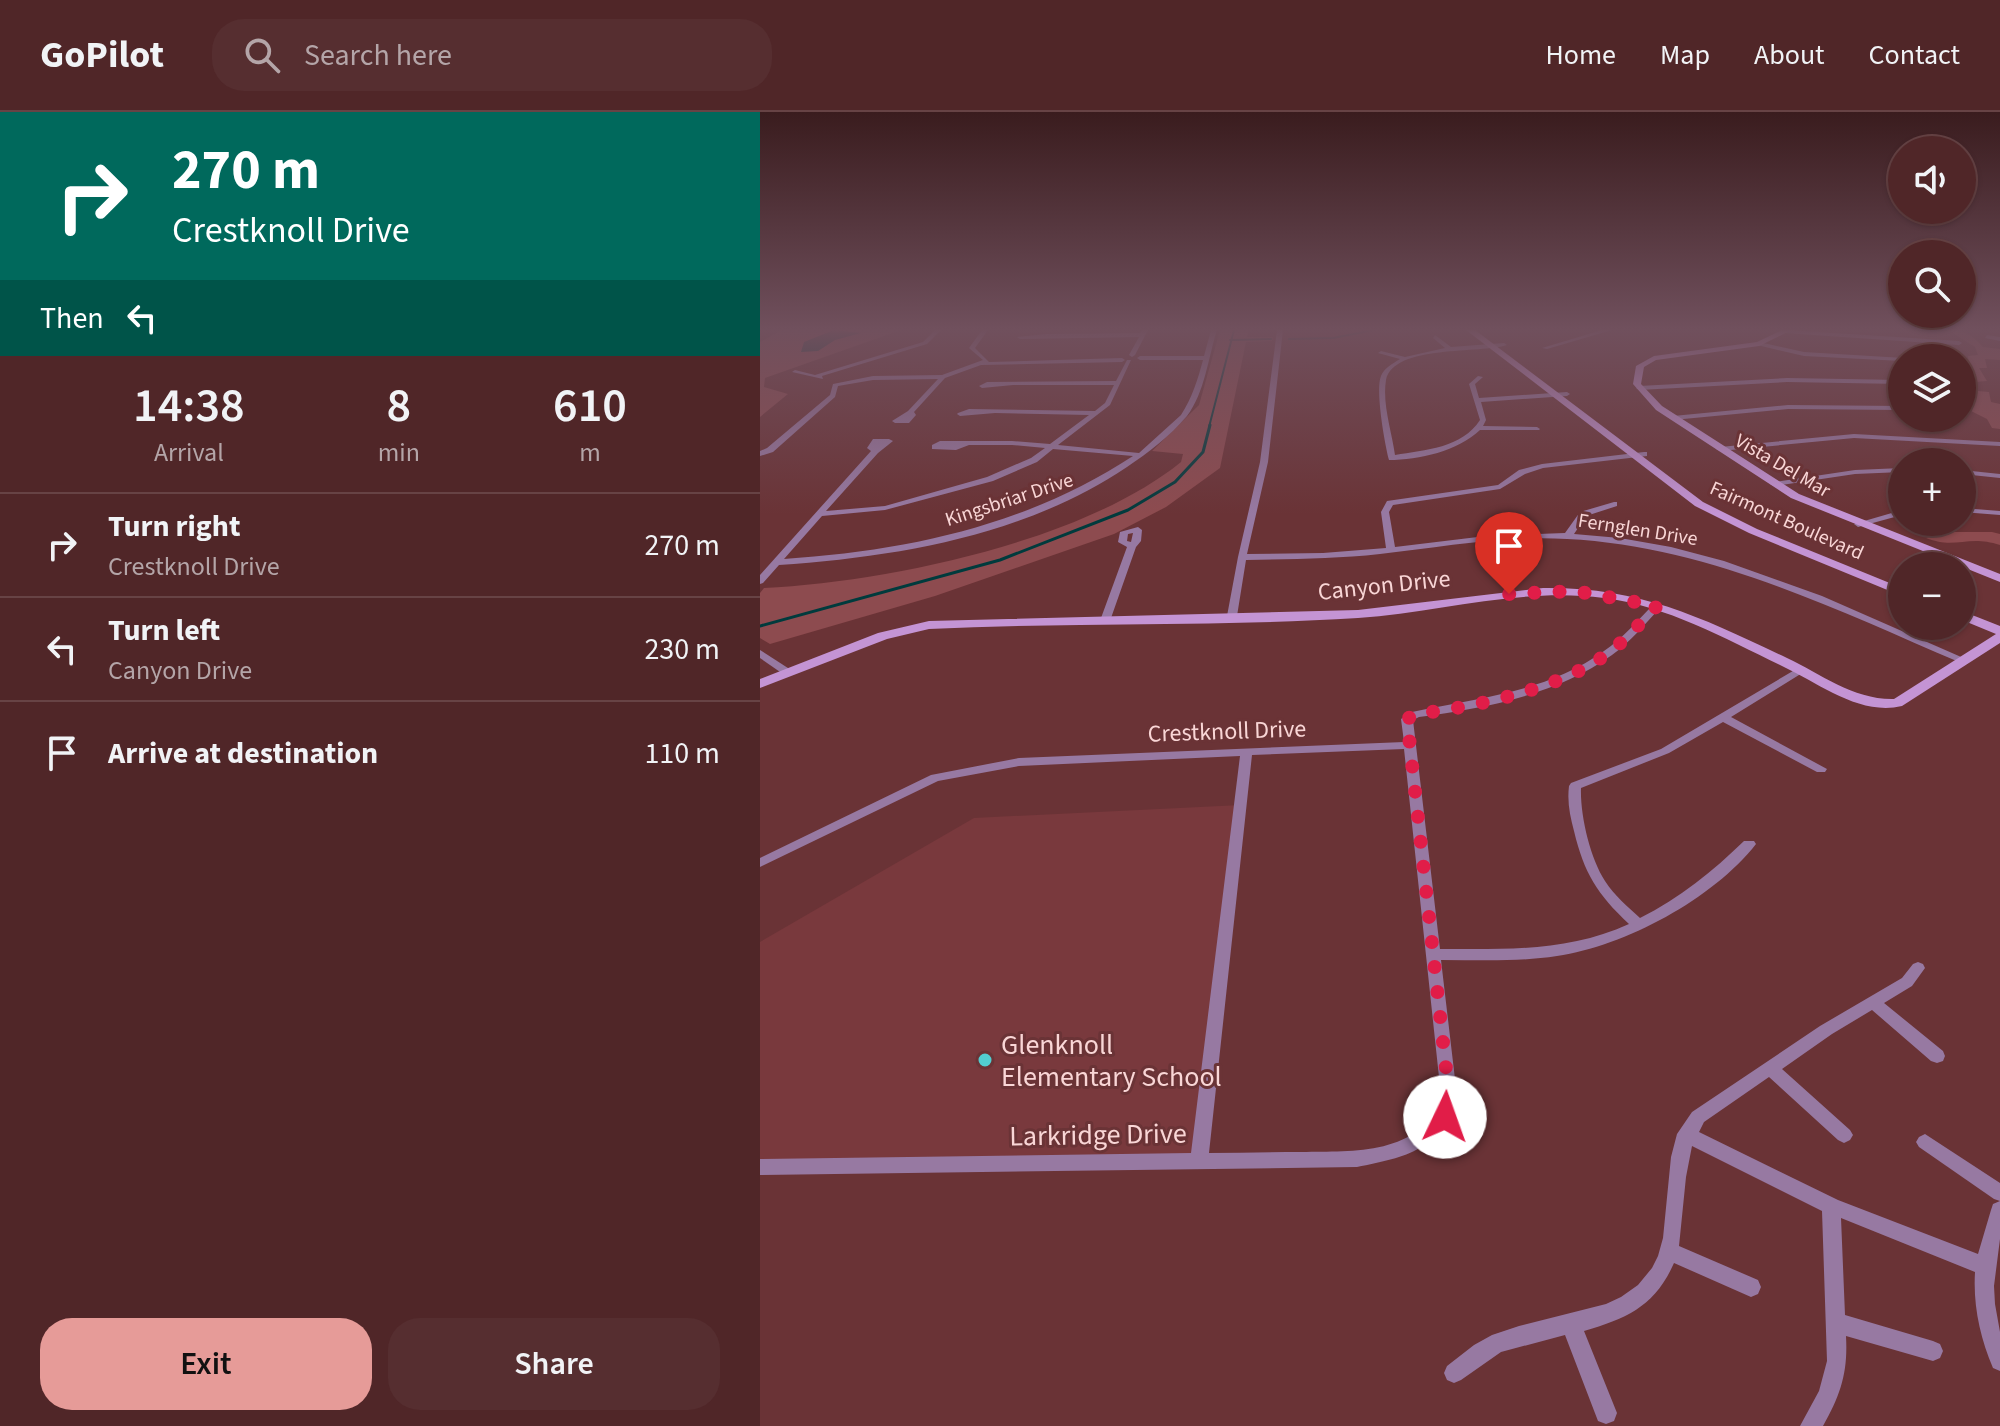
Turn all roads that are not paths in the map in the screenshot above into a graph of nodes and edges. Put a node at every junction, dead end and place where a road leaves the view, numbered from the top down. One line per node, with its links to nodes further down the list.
1 (834, 391): 29 (street)
2 (929, 391): 16 (street)
3 (1113, 391): 18 (street)
4 (1196, 391): 30 (street, Kingsbriar Drive)
5 (1273, 391): 46 (street)
6 (1385, 391): 21 (street)
7 (1474, 391): 14 (street)
8 (1550, 391): 13 (street, Fairmont Boulevard)
9 (1564, 391): 12 (street, Fairmont Boulevard)
10 (1643, 391): 20 (street, Vista Del Mar)
11 (1655, 391): 19 (street, Vista Del Mar)
12 (1567, 394): 13 (street); 31 (street, Fairmont Boulevard)
13 (1556, 396): 14 (street); 31 (street, Fairmont Boulevard)
14 (1476, 400): 21 (street)
15 (1888, 408): 19 (street)
16 (910, 412)
17 (992, 413): 18 (street)
18 (1097, 413): 25 (street)
19 (1686, 416): 20 (street); 26 (street, Vista Del Mar)
20 (1673, 418): 27 (street, Vista Del Mar)
21 (1479, 428): 22 (street)
22 (1537, 429)
23 (966, 444): 25 (street)
24 (2000, 444): 26 (street)
25 (1054, 446): 30 (street); 40 (street)
26 (1732, 447): 27 (street); 35 (street, Vista Del Mar)
27 (1720, 449): 36 (street, Vista Del Mar)
28 (875, 451): 40 (street)
29 (760, 454)
30 (1142, 455): 47 (street, Kingsbriar Drive)
31 (1638, 455): 45 (street); 49 (street, Fairmont Boulevard); 52 (street, Fairmont Boulevard)
32 (1888, 471): 35 (street)
33 (1976, 473): 34 (street)
34 (2000, 476)
35 (1786, 482): 36 (street); 42 (street, Vista Del Mar)
36 (1774, 484): 42 (street, Vista Del Mar)
37 (1614, 504): 43 (street)
38 (1976, 511): 39 (street)
39 (2000, 513)
40 (822, 514): 47 (street)
41 (1888, 516): 42 (street)
42 (1863, 522): 48 (street, Vista Del Mar); 50 (street, Vista Del Mar)
43 (1568, 536): 45 (street, Fernglen Drive); 62 (street, Fernglen Drive)
44 (1132, 546): 56 (street)
45 (1391, 549): 46 (street, Fernglen Drive)
46 (1242, 557): 55 (street)
47 (778, 562): 51 (street)
48 (2000, 569)
49 (1888, 577)
50 (2000, 578)
51 (760, 581)
52 (1888, 586)
53 (1657, 606): 55 (street, Canyon Drive); 63 (street, Canyon Drive); 67 (street)
54 (1976, 613): 58 (street)
55 (1232, 616): 56 (street, Canyon Drive)
56 (1106, 618): 64 (street, Canyon Drive)
57 (1976, 621): 59 (street)
58 (2000, 622)
59 (2000, 631)
60 (2000, 637): 62 (street, Canyon Drive)
61 (760, 653): 64 (street)
62 (1963, 660): 63 (street, Canyon Drive)
63 (1802, 670): 66 (street)
64 (787, 672): 65 (street, Canyon Drive)
65 (760, 684)
66 (1722, 717): 69 (street); 72 (street)
67 (1409, 745): 68 (street, Crestknoll Drive); 73 (street)
68 (1246, 752): 71 (street, Crestknoll Drive); 81 (street)
69 (1821, 769)
70 (1749, 844): 72 (street)
71 (760, 863)
72 (1638, 924): 73 (street)
73 (1432, 955): 81 (street, Larkridge Drive)
74 (1918, 968): 75 (street)
75 (1873, 1002): 76 (street); 77 (street)
76 (1937, 1056)
77 (1770, 1068): 78 (street); 79 (street)
78 (1686, 1134): 84 (street); 86 (street)
79 (1844, 1135)
80 (1925, 1142): 83 (street)
81 (1199, 1160): 82 (street, Larkridge Drive)
82 (760, 1167)
83 (2000, 1193)
84 (1831, 1206): 87 (street); 89 (street)
85 (2000, 1210): 87 (street)
86 (1669, 1251): 88 (street); 90 (street)
87 (1984, 1266): 92 (street)
88 (1751, 1287)
89 (1838, 1323): 91 (street); 95 (street)
90 (1571, 1324): 93 (street); 94 (street)
91 (1933, 1351)
92 (2000, 1361)
93 (1454, 1373)
94 (1606, 1413)
95 (1811, 1426)

